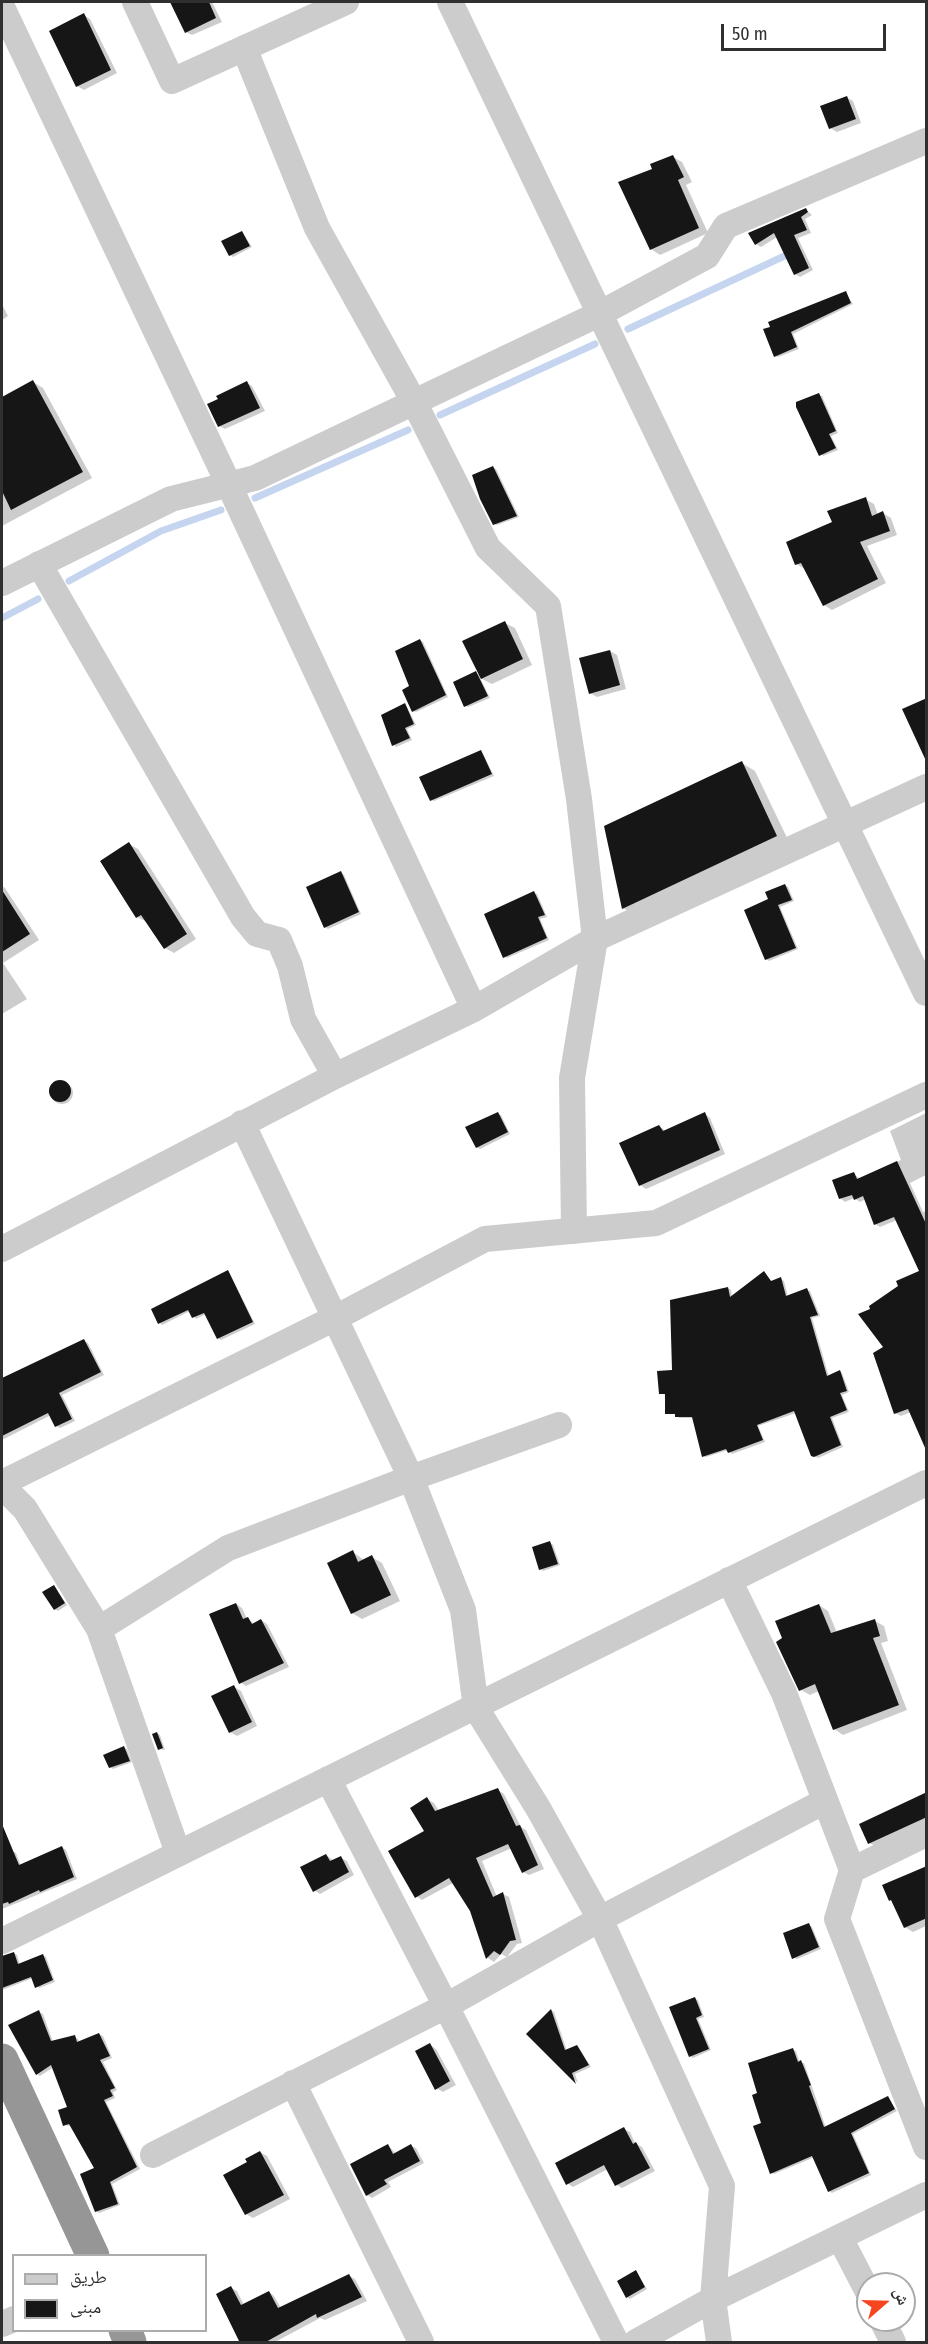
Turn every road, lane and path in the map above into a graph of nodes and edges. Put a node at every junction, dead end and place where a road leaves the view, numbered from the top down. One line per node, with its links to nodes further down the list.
1 (135, 2): 5 (street)
2 (346, 2): 5 (street)
3 (450, 2): 7 (street)
4 (2, 7): 9 (street)
5 (244, 48): 8 (street)
6 (927, 141): 7 (street)
7 (601, 314): 8 (street); 13 (street)
8 (414, 402): 9 (street); 14 (street)
9 (229, 485): 10 (street); 16 (street)
10 (39, 564): 11 (street); 17 (street)
11 (2, 583)
12 (927, 787): 13 (street)
13 (844, 824): 14 (street); 15 (street)
14 (595, 939): 16 (street); 20 (street)
15 (927, 993)
16 (474, 1009): 17 (street)
17 (335, 1076): 19 (street)
18 (927, 1095): 20 (street)
19 (243, 1123): 21 (street); 22 (street)
20 (574, 1231): 22 (street)
21 (2, 1249)
22 (335, 1318): 24 (street); 26 (street)
23 (559, 1425): 24 (street)
24 (411, 1478): 28 (street); 29 (street)
25 (927, 1483): 27 (street)
26 (2, 1485): 28 (street)
27 (729, 1580): 29 (street); 31 (street)
28 (99, 1629): 33 (street)
29 (476, 1708): 30 (street); 35 (street)
30 (328, 1779): 33 (street); 37 (street)
31 (825, 1801): 34 (street); 35 (street)
32 (927, 1834): 34 (street)
33 (178, 1853): 36 (street)
34 (852, 1870): 40 (street)
35 (600, 1919): 37 (street); 46 (street)
36 (2, 1941)
37 (446, 2006): 39 (street); 48 (street)
38 (2, 2060): 44 (highway)
39 (293, 2083): 41 (street); 47 (street)
40 (927, 2147)
41 (153, 2155)
42 (927, 2195): 43 (street)
43 (840, 2238): 45 (street); 46 (street)
44 (92, 2254)
45 (858, 2272)
46 (713, 2299): 49 (street); 50 (street)
47 (422, 2343)
48 (616, 2343)
49 (636, 2343)
50 (719, 2343)

